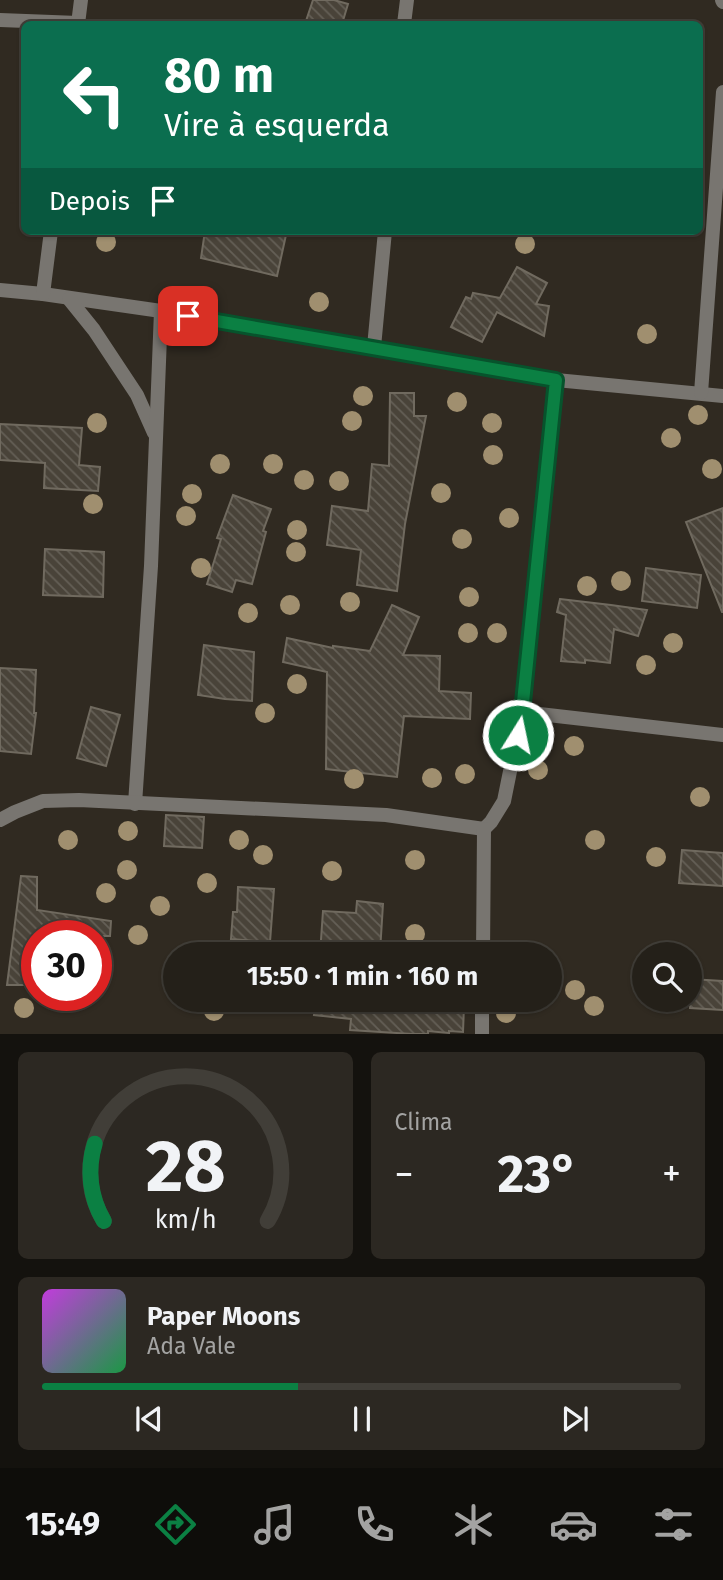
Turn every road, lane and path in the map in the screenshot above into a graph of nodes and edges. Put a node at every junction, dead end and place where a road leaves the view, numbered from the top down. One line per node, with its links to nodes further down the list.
1 (81, 0): 5 (street)
2 (407, 0): 6 (street)
3 (0, 20): 4 (street)
4 (21, 21)
5 (78, 21)
6 (404, 21)
7 (723, 92): 16 (street)
8 (50, 235): 11 (street)
9 (385, 235): 14 (street)
10 (0, 290): 11 (street)
11 (43, 294): 12 (street)
12 (69, 299): 13 (street); 18 (street)
13 (161, 311): 14 (street); 18 (street)
14 (373, 347): 15 (street)
15 (556, 380): 16 (street); 19 (street)
16 (701, 393): 17 (street)
17 (723, 396)
18 (156, 438): 21 (street)
19 (522, 712): 20 (street); 23 (street)
20 (723, 735)
21 (135, 804): 22 (street); 23 (street)
22 (0, 820)
23 (484, 829): 24 (street)
24 (483, 942)
25 (482, 1012): 26 (street)
26 (482, 1034)

